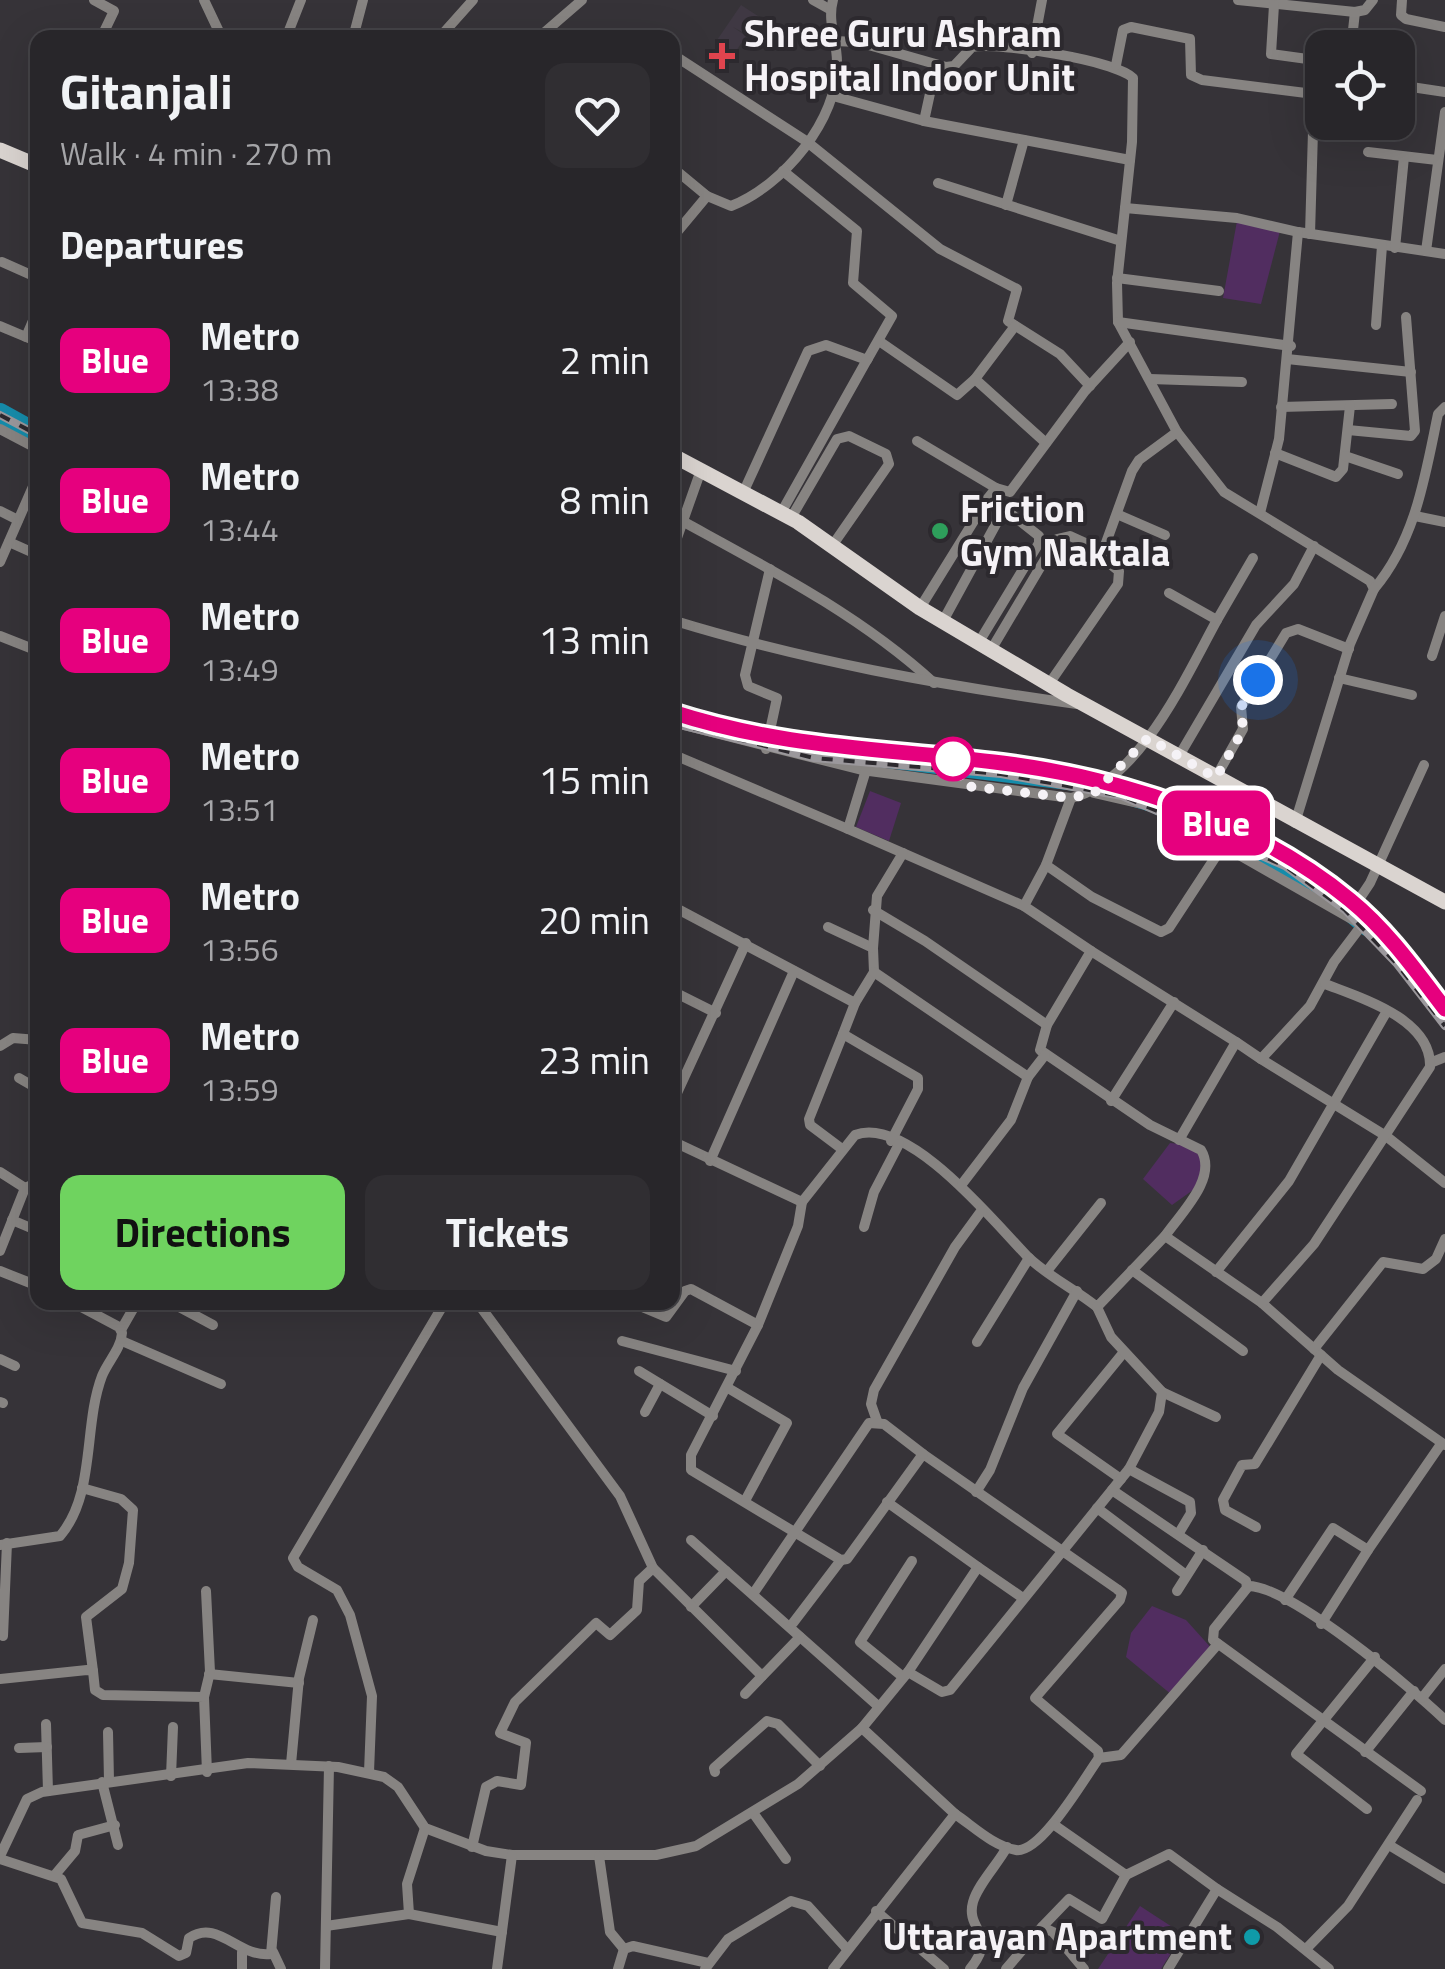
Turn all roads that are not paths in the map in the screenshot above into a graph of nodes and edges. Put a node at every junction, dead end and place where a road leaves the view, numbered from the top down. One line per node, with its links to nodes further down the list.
1 (94, 0): 15 (street)
2 (204, 0): 19 (street)
3 (302, 0): 20 (street)
4 (363, 0): 21 (street)
5 (473, 0): 22 (street)
6 (582, 0): 23 (street)
7 (813, 0): 13 (street)
8 (1042, 0): 26 (street)
9 (1238, 0): 14 (street)
10 (1373, 0): 16 (street)
11 (1402, 0): 17 (street)
12 (1290, 3): 14 (street); 16 (street)
13 (832, 5): 25 (street)
14 (1274, 5): 28 (street)
15 (116, 6): 18 (street)
16 (1355, 12): 24 (street)
17 (1445, 27)
18 (105, 30)
19 (218, 30)
20 (289, 30)
21 (359, 30)
22 (446, 30)
23 (547, 30)
24 (1353, 30)
25 (834, 41): 29 (street); 35 (street)
26 (1032, 53): 29 (street); 30 (street)
27 (680, 59): 40 (street)
28 (1305, 59)
29 (936, 66): 37 (street)
30 (1116, 66): 34 (street); 44 (street)
31 (1445, 81): 33 (street)
32 (1415, 87): 33 (street)
33 (1445, 92)
34 (1305, 93)
35 (833, 96): 37 (street); 40 (street)
36 (1445, 112): 45 (street)
37 (924, 121): 38 (street)
38 (1024, 140): 44 (street); 51 (street)
39 (1312, 140): 54 (street)
40 (806, 141): 47 (street); 68 (street)
41 (0, 150): 46 (main road)
42 (1368, 152): 43 (street)
43 (1404, 156): 45 (street); 57 (street)
44 (1130, 160): 52 (street)
45 (1437, 160): 58 (street)
46 (30, 163)
47 (783, 171): 50 (street); 72 (street)
48 (680, 174): 50 (street)
49 (938, 182): 51 (street)
50 (708, 196): 53 (street)
51 (1006, 204): 55 (street)
52 (1125, 208): 54 (street); 55 (street)
53 (680, 229)
54 (1304, 233): 56 (street); 74 (street)
55 (1121, 241): 62 (street)
56 (1382, 246): 57 (street); 66 (street)
57 (1395, 248): 58 (street)
58 (1426, 251): 59 (street)
59 (1445, 254)
60 (2, 262): 61 (street)
61 (30, 274)
62 (1117, 278): 63 (street); 65 (street)
63 (1219, 292)
64 (1406, 318): 77 (street)
65 (1118, 322): 73 (street); 74 (street)
66 (1376, 325)
67 (0, 326): 70 (street)
68 (1016, 326): 78 (street); 81 (street)
69 (30, 328): 70 (street)
70 (26, 337): 71 (street)
71 (30, 339)
72 (879, 340): 75 (street); 78 (street)
73 (1130, 342): 79 (street); 81 (street)
74 (1290, 346): 76 (street)
75 (869, 357): 99 (street); 104 (street)
76 (1287, 359): 77 (street); 83 (street)
77 (1410, 372): 87 (street)
78 (975, 379): 90 (street)
79 (1150, 379): 80 (street); 88 (street)
80 (1242, 382)
81 (1090, 386): 90 (street)
82 (1392, 404): 84 (street)
83 (1282, 406): 84 (street); 92 (street)
84 (1350, 406): 87 (street)
85 (1445, 407): 105 (street)
86 (0, 429): 91 (street)
87 (1348, 430): 93 (street)
88 (1177, 432): 102 (street); 103 (street)
89 (917, 441): 97 (street)
90 (1046, 442): 97 (street)
91 (30, 445)
92 (1275, 452): 93 (street); 102 (street)
93 (1345, 456): 96 (street)
94 (680, 460): 95 (main road)
95 (701, 470): 99 (main road); 108 (street)
96 (1398, 474)
97 (996, 488): 100 (street)
98 (30, 493): 106 (street)
99 (742, 493): 104 (main road)
100 (981, 510): 107 (street); 114 (street)
101 (0, 511): 106 (street)
102 (1260, 514): 115 (street)
103 (1119, 515): 111 (street); 117 (street)
104 (786, 516): 113 (main road); 113 (street)
105 (1416, 516): 109 (street); 122 (street)
106 (18, 520): 112 (street)
107 (998, 520): 118 (street); 131 (street)
108 (684, 522): 110 (street); 121 (street)
109 (1445, 522)
110 (680, 532)
111 (1165, 535)
112 (9, 542): 116 (street); 120 (street)
113 (832, 546): 124 (main road)
114 (958, 546): 118 (street); 124 (street)
115 (1314, 546): 122 (street); 143 (street)
116 (30, 551)
117 (1103, 551): 131 (street); 137 (street)
118 (978, 558): 128 (street)
119 (1253, 558): 126 (street)
120 (0, 562)
121 (770, 568): 130 (street); 136 (street)
122 (1374, 589): 133 (street)
123 (1169, 593): 126 (street)
124 (920, 608): 128 (main road)
125 (1445, 616): 134 (street)
126 (1217, 620): 141 (street)
127 (680, 622): 130 (street)
128 (943, 622): 131 (main road)
129 (0, 636): 132 (street)
130 (750, 644): 136 (street); 142 (street)
131 (985, 646): 137 (main road)
132 (30, 648)
133 (1349, 649): 135 (street); 147 (street)
134 (1432, 656)
135 (1339, 678): 138 (street); 150 (street)
136 (936, 684): 139 (street)
137 (1049, 684): 139 (main road)
138 (1412, 695)
139 (1086, 705): 141 (main road)
140 (680, 724): 142 (street)
141 (1148, 738): 143 (main road); 148 (street)
142 (767, 742): 146 (street)
143 (1179, 756): 147 (main road)
144 (680, 757): 151 (street)
145 (1424, 765): 155 (street)
146 (866, 770): 149 (street); 151 (street)
147 (1216, 778): 150 (main road)
148 (1098, 790): 149 (street); 152 (street)
149 (1071, 798): 154 (street)
150 (1295, 824): 155 (main road)
151 (848, 828): 153 (street)
152 (1224, 844): 154 (street); 160 (street)
153 (904, 852): 157 (street); 158 (street)
154 (1046, 865): 157 (street)
155 (1379, 866): 156 (main road); 160 (street)
156 (1445, 902)
157 (1024, 906): 165 (street)
158 (873, 910): 164 (street); 175 (street)
159 (680, 912): 163 (street)
160 (1348, 916): 161 (street)
161 (1362, 924): 168 (street); 174 (street)
162 (828, 927): 164 (street)
163 (746, 943): 166 (street); 173 (street)
164 (873, 948): 167 (street)
165 (1092, 952): 170 (street); 175 (street)
166 (794, 971): 171 (street); 195 (street)
167 (874, 972): 171 (street); 184 (street)
168 (1325, 984): 172 (street); 182 (street)
169 (680, 996): 173 (street)
170 (1174, 1002): 178 (street); 188 (street)
171 (854, 1003): 176 (street)
172 (1387, 1011): 183 (street); 189 (street)
173 (716, 1013): 187 (street)
174 (1445, 1021)
175 (1047, 1025): 180 (street)
176 (844, 1034): 192 (street); 194 (street)
177 (30, 1039): 179 (street)
178 (1236, 1042): 182 (street); 191 (street)
179 (0, 1046)
180 (1045, 1055): 184 (street); 188 (street)
181 (1445, 1057): 183 (street)
182 (1261, 1059): 189 (street)
183 (1430, 1063): 190 (street)
184 (1028, 1077): 198 (street)
185 (19, 1078): 186 (street)
186 (30, 1084)
187 (680, 1087)
188 (1111, 1101): 191 (street)
189 (1334, 1101): 190 (street); 214 (street)
190 (1386, 1136): 197 (street); 218 (street)
191 (1179, 1140): 207 (street)
192 (895, 1142): 194 (street); 198 (street); 205 (street)
193 (680, 1145): 195 (street)
194 (842, 1149): 201 (street)
195 (710, 1161): 201 (street)
196 (0, 1172): 200 (street)
197 (1445, 1183)
198 (962, 1184): 203 (street)
199 (30, 1186): 200 (street)
200 (26, 1188): 204 (street)
201 (802, 1202): 228 (street)
202 (1101, 1203): 213 (street)
203 (982, 1210): 210 (street); 246 (street)
204 (12, 1220): 206 (street); 209 (street)
205 (864, 1227)
206 (30, 1228)
207 (1165, 1236): 211 (street); 214 (street)
208 (1445, 1239): 234 (street)
209 (0, 1251)
210 (1029, 1258): 213 (street); 231 (street)
211 (1132, 1270): 219 (street); 233 (street)
212 (0, 1271): 215 (street)
213 (1047, 1271): 216 (street)
214 (1216, 1272): 218 (street)
215 (30, 1283)
216 (1077, 1291): 219 (street); 252 (street)
217 (680, 1297): 228 (street)
218 (1262, 1303): 234 (street)
219 (1097, 1307): 232 (street)
220 (84, 1310): 229 (street)
221 (133, 1310): 229 (street)
222 (185, 1310): 227 (street)
223 (440, 1310): 309 (street)
224 (483, 1310): 267 (street)
225 (649, 1310): 226 (street)
226 (671, 1310)
227 (214, 1325)
228 (758, 1325): 238 (street)
229 (121, 1335): 239 (street); 250 (street)
230 (622, 1342): 238 (street)
231 (977, 1342)
232 (1124, 1352): 242 (street); 249 (street)
233 (1243, 1352)
234 (1317, 1352): 247 (street); 256 (street)
235 (0, 1359): 236 (street)
236 (15, 1366)
237 (638, 1371): 240 (street)
238 (736, 1371): 241 (street)
239 (222, 1384)
240 (660, 1384): 243 (street); 244 (street)
241 (728, 1388): 244 (street); 253 (street)
242 (1162, 1392): 245 (street); 249 (street)
243 (645, 1412)
244 (713, 1416): 253 (street)
245 (1216, 1418)
246 (876, 1421): 248 (street); 257 (street)
247 (1443, 1445): 263 (street)
248 (923, 1454): 252 (street); 254 (street)
249 (1125, 1474): 251 (street); 258 (street)
250 (82, 1488): 260 (street); 285 (street)
251 (1112, 1490): 255 (street); 258 (street)
252 (976, 1492): 261 (street)
253 (746, 1499): 257 (street)
254 (886, 1502): 264 (street); 266 (street)
255 (1096, 1508): 261 (street); 269 (street)
256 (1256, 1527)
257 (793, 1532): 264 (street); 273 (street)
258 (1179, 1533): 262 (street)
259 (691, 1540): 268 (street)
260 (4, 1544): 280 (street)
261 (1060, 1550): 274 (street); 304 (street)
262 (1203, 1550): 269 (street); 270 (street)
263 (1368, 1550): 275 (street); 279 (street)
264 (841, 1560): 278 (street)
265 (912, 1561): 287 (street)
266 (978, 1567): 274 (street); 287 (street)
267 (652, 1568): 276 (street); 322 (street)
268 (726, 1571): 273 (street); 276 (street)
269 (1186, 1575): 271 (street)
270 (1247, 1586): 275 (street); 282 (street)
271 (1177, 1590)
272 (206, 1591): 286 (street)
273 (752, 1594): 281 (street)
274 (1023, 1598): 287 (street)
275 (1285, 1600): 279 (street)
276 (692, 1607): 288 (street)
277 (312, 1620): 290 (street)
278 (793, 1623)
279 (1320, 1624): 283 (street)
280 (3, 1636)
281 (800, 1636): 288 (street); 294 (street)
282 (1218, 1644): 296 (street); 304 (street)
283 (1375, 1656): 292 (street); 296 (street)
284 (1445, 1669): 292 (street)
285 (93, 1671): 289 (street); 293 (street)
286 (209, 1674): 290 (street); 293 (street)
287 (905, 1674): 294 (street)
288 (762, 1676): 291 (street)
289 (0, 1678)
290 (299, 1683): 305 (street)
291 (745, 1694)
292 (1418, 1694): 295 (street); 303 (street)
293 (204, 1698): 308 (street)
294 (878, 1706): 299 (street)
295 (1445, 1720)
296 (1323, 1722): 303 (street); 314 (street)
297 (46, 1724): 301 (street)
298 (173, 1726): 311 (street)
299 (862, 1728): 307 (street); 316 (street)
300 (108, 1732): 312 (street)
301 (47, 1747): 302 (street); 313 (street)
302 (19, 1748)
303 (1366, 1752): 321 (street)
304 (1099, 1758): 317 (street)
305 (290, 1764): 306 (street); 308 (street)
306 (329, 1766): 309 (street); 335 (street)
307 (820, 1766): 310 (street); 315 (street)
308 (207, 1772): 311 (street)
309 (369, 1772): 319 (street)
310 (716, 1772)
311 (172, 1776): 312 (street)
312 (106, 1781): 313 (street); 318 (street)
313 (48, 1791): 326 (street)
314 (1366, 1809)
315 (754, 1814): 325 (street); 327 (street)
316 (955, 1814): 323 (street); 333 (street)
317 (1053, 1824): 323 (street); 328 (street)
318 (115, 1825): 320 (street); 329 (street)
319 (425, 1828): 322 (street); 334 (street)
320 (118, 1845)
321 (1389, 1845): 330 (street); 340 (street)
322 (472, 1846): 324 (street)
323 (1007, 1847): 343 (street)
324 (512, 1855): 325 (street); 337 (street)
325 (599, 1856): 339 (street)
326 (0, 1857): 329 (street)
327 (786, 1858)
328 (1126, 1875): 331 (street); 336 (street)
329 (54, 1876): 341 (street)
330 (1445, 1879)
331 (1217, 1889): 340 (street); 356 (street)
332 (276, 1897): 342 (street)
333 (876, 1911): 338 (street); 351 (street)
334 (409, 1914): 335 (street); 337 (street)
335 (326, 1926): 347 (street)
336 (1042, 1927): 354 (street); 355 (street)
337 (502, 1932): 348 (street)
338 (846, 1948): 344 (street); 350 (street)
339 (624, 1949): 344 (street); 349 (street)
340 (1306, 1949): 357 (street)
341 (242, 1952): 342 (street); 345 (street)
342 (273, 1952): 346 (street)
343 (980, 1958): 352 (street); 353 (street)
344 (707, 1966)
345 (242, 1969)
346 (281, 1969)
347 (325, 1969)
348 (497, 1969)
349 (618, 1969)
350 (833, 1969)
351 (944, 1969)
352 (970, 1969)
353 (992, 1969)
354 (1006, 1969)
355 (1084, 1969)
356 (1168, 1969)
357 (1329, 1969)

